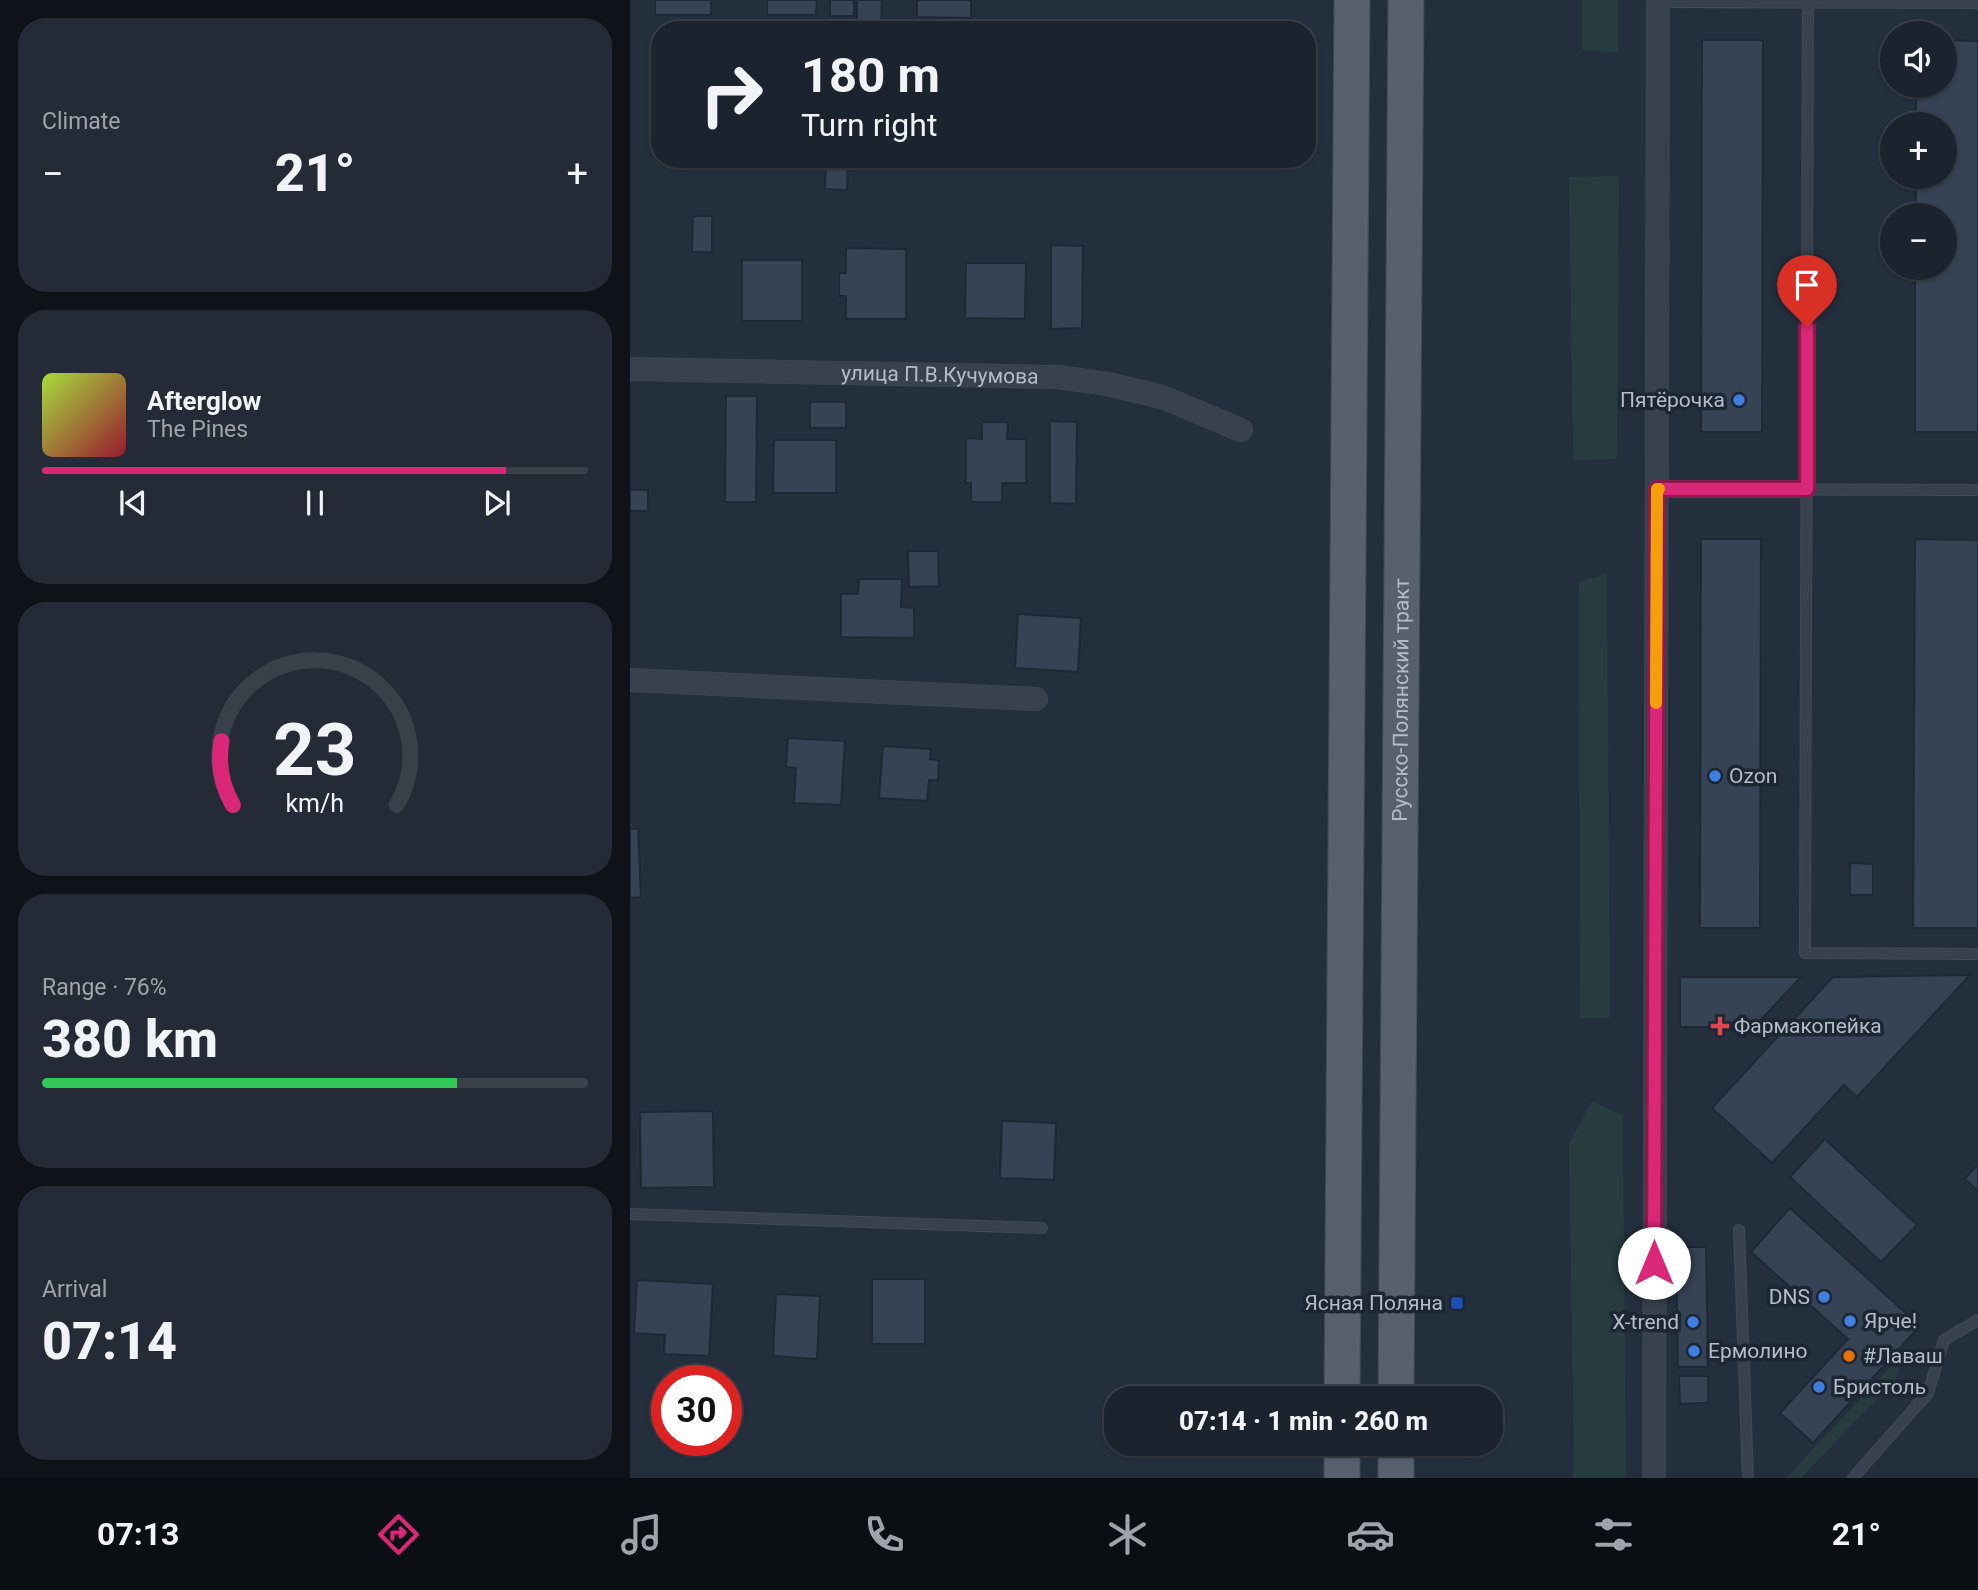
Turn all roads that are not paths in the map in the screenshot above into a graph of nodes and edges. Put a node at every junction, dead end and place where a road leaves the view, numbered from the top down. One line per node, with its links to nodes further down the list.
1 (1352, 0): 18 (main road)
2 (1406, 0): 19 (main road, Русско-Полянский тракт)
3 (1658, 1): 4 (lane); 8 (street)
4 (1808, 1): 5 (lane); 9 (lane)
5 (1978, 3)
6 (630, 369): 7 (street, улица П.В.Кучумова)
7 (1241, 430)
8 (1657, 489): 9 (lane); 24 (street)
9 (1807, 489): 10 (lane); 13 (lane)
10 (1978, 489)
11 (630, 680): 12 (street)
12 (1035, 699)
13 (1978, 954)
14 (630, 1214): 15 (lane)
15 (1042, 1228)
16 (1739, 1230): 25 (lane)
17 (1978, 1320): 26 (lane)
18 (1342, 1386)
19 (1396, 1386)
20 (1342, 1456): 22 (main road)
21 (1396, 1456): 23 (main road)
22 (1342, 1478)
23 (1396, 1478)
24 (1654, 1478)
25 (1748, 1478)
26 (1853, 1478)

